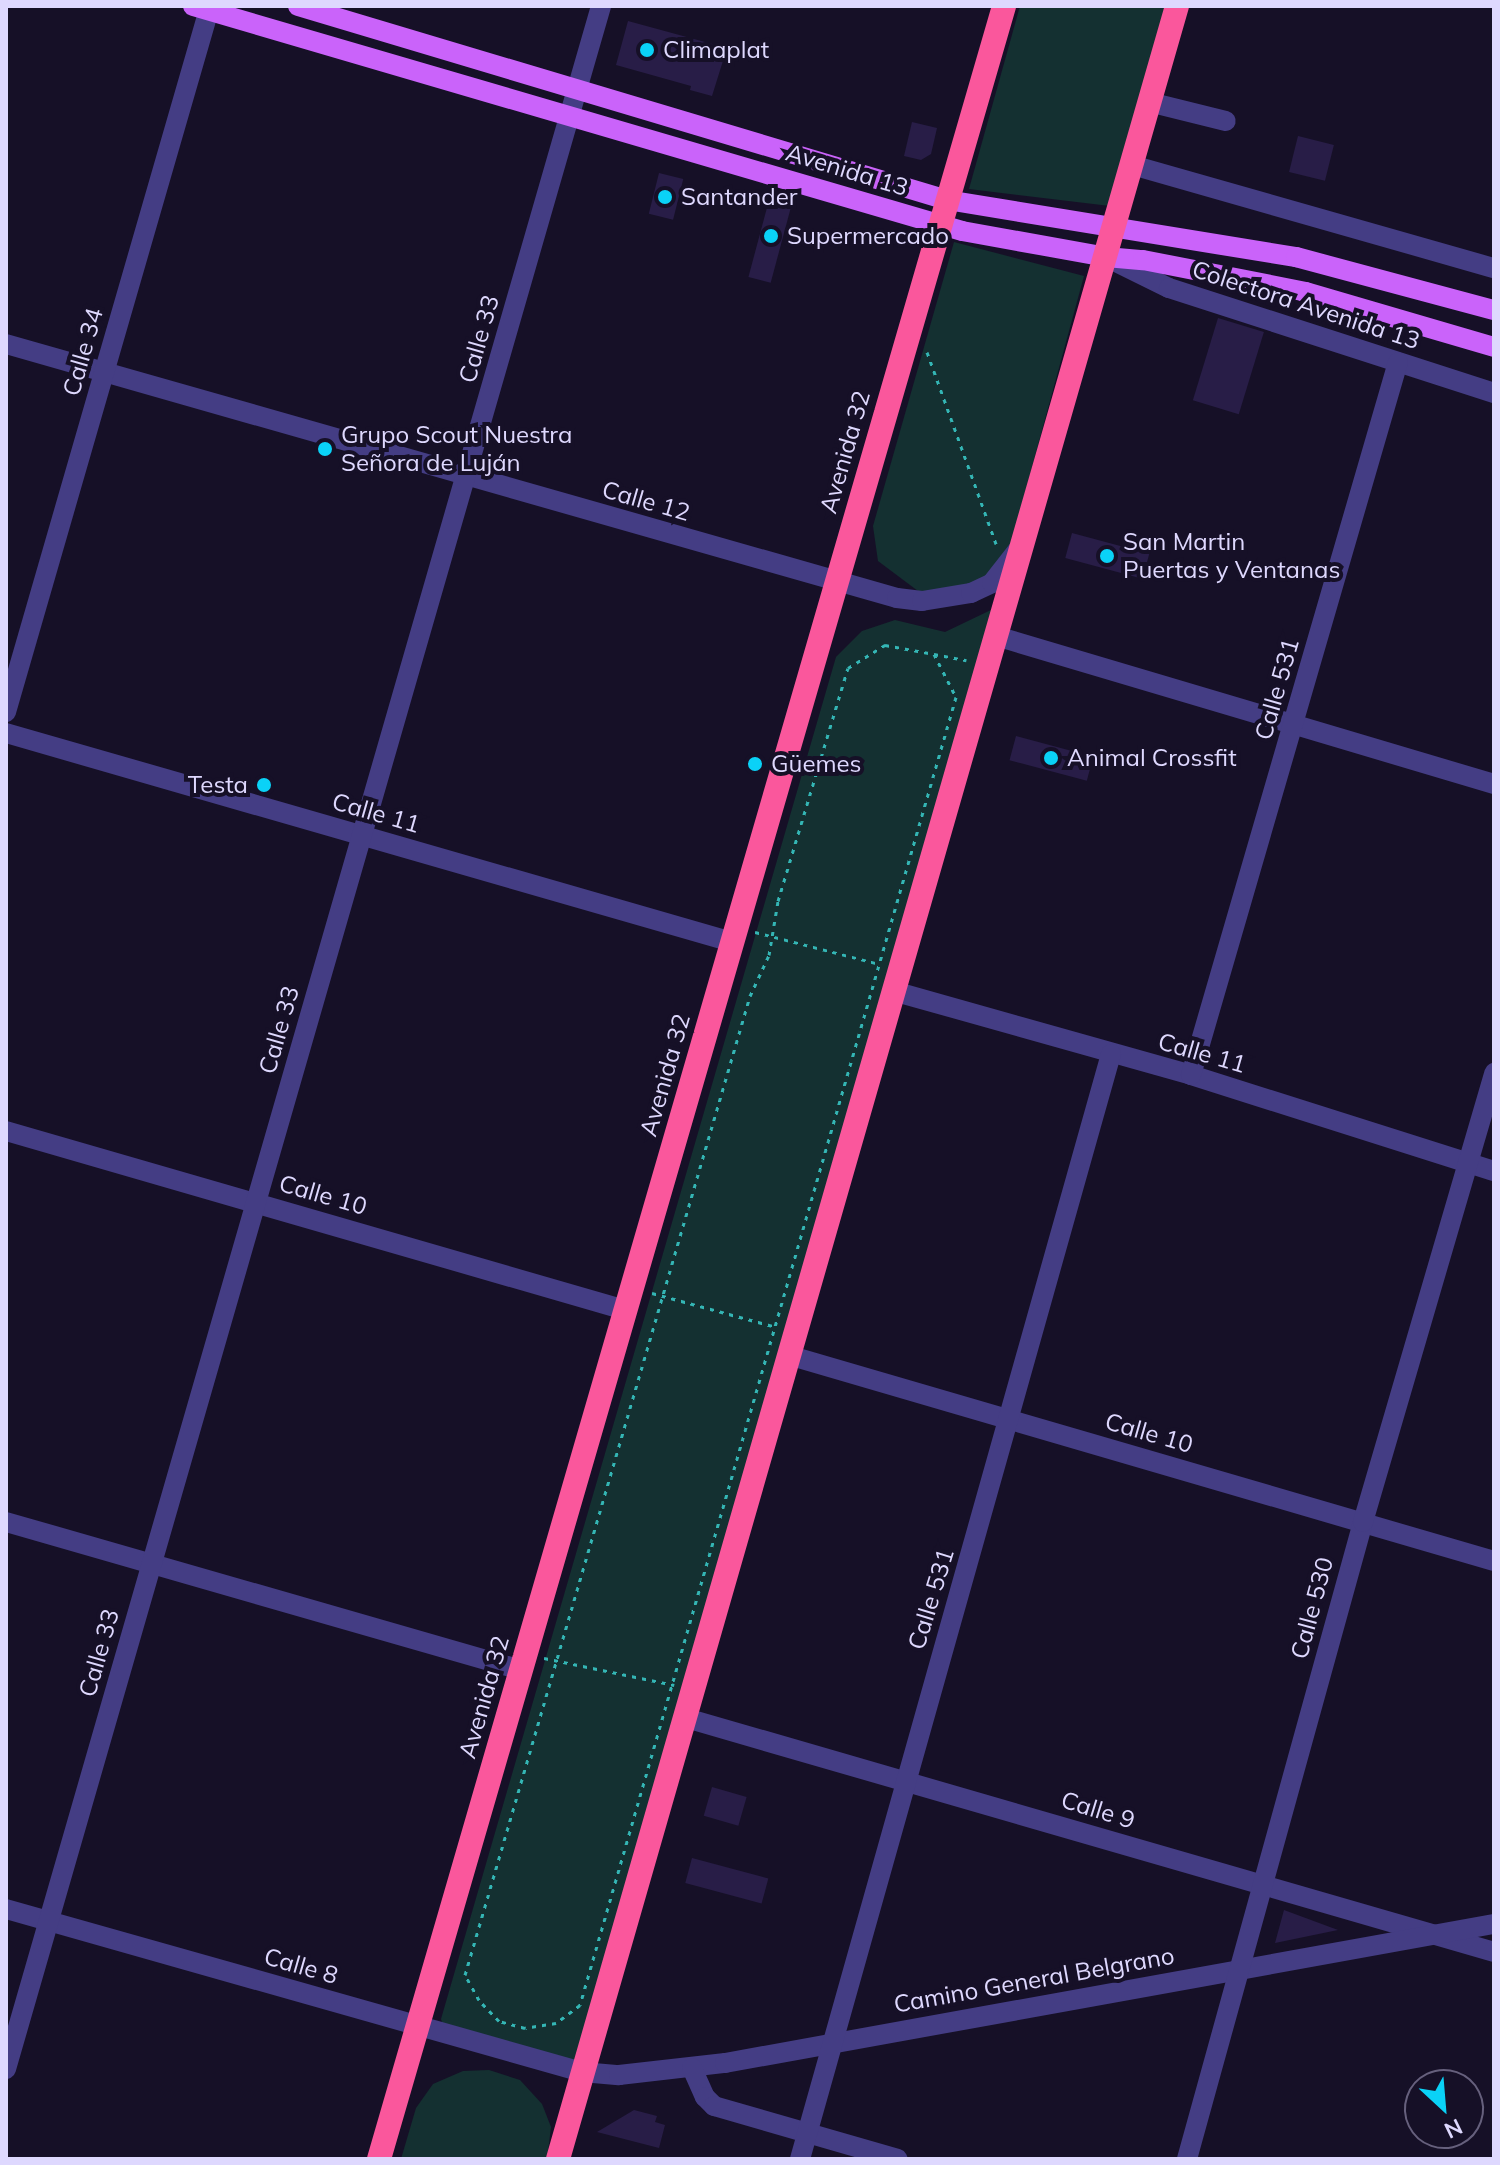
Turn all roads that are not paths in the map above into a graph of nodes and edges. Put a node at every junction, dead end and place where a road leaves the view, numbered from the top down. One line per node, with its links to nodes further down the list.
1 (298, 6): 6 (main road, Avenida 13)
2 (601, 6): 6 (street, Calle 33)
3 (1004, 6): 11 (highway, Avenida 32)
4 (1177, 6): 7 (highway)
5 (204, 8): 8 (main road, Avenida 13); 20 (street, Calle 34)
6 (577, 90): 8 (street, Calle 33); 11 (main road, Avenida 13)
7 (1149, 102): 9 (street); 10 (highway)
8 (571, 114): 12 (main road, Avenida 13); 22 (street, Calle 33)
9 (1226, 121)
10 (1132, 165): 13 (highway); 15 (street)
11 (947, 200): 12 (highway, Avenida 32); 13 (main road, Avenida 13)
12 (941, 225): 14 (main road, Avenida 13); 24 (highway, Avenida 32)
13 (1115, 225): 14 (highway); 16 (main road, Avenida 13)
14 (1106, 257): 18 (main road, Avenida 13); 19 (street, Colectora Avenida 13); 23 (highway)
15 (1493, 264)
16 (1494, 310)
17 (6, 344): 20 (street, Calle 12)
18 (1494, 347)
19 (1398, 362): 21 (street, Colectora Avenida 13); 27 (street, Calle 531)
20 (104, 372): 22 (street, Calle 12); 26 (street, Calle 34)
21 (1494, 393)
22 (466, 476): 24 (street, Calle 12); 30 (street, Calle 33)
23 (1023, 540): 24 (street, Calle 12); 25 (highway)
24 (836, 582): 31 (highway, Avenida 32)
25 (996, 636): 27 (street); 32 (highway)
26 (6, 712)
27 (1295, 722): 29 (street); 35 (street, Calle 531)
28 (6, 733): 30 (street, Calle 11)
29 (1494, 784)
30 (362, 836): 31 (street, Calle 11); 39 (street, Calle 33)
31 (734, 934): 40 (highway, Avenida 32)
32 (890, 975): 33 (street, Calle 11); 41 (highway)
33 (1111, 1054): 35 (street, Calle 11); 42 (street, Calle 531)
34 (1494, 1073): 37 (street, Calle 530)
35 (1191, 1075): 37 (street, Calle 11)
36 (6, 1131): 39 (street, Calle 10)
37 (1469, 1163): 38 (street, Calle 11); 44 (street, Calle 530)
38 (1494, 1171)
39 (256, 1203): 40 (street, Calle 10); 46 (street, Calle 33)
40 (629, 1298): 47 (highway, Avenida 32)
41 (786, 1338): 42 (street, Calle 10); 48 (highway)
42 (1011, 1419): 44 (street, Calle 10); 49 (street, Calle 531)
43 (6, 1522): 46 (street)
44 (1363, 1522): 45 (street, Calle 10); 50 (street, Calle 530)
45 (1494, 1561)
46 (152, 1564): 47 (street); 52 (street, Calle 33)
47 (523, 1662): 57 (highway, Avenida 32)
48 (686, 1718): 49 (street, Calle 9); 61 (highway)
49 (904, 1780): 50 (street, Calle 9); 58 (street, Calle 531)
50 (1262, 1886): 54 (street, Calle 9); 56 (street, Calle 530)
51 (6, 1909): 52 (street, Calle 8)
52 (49, 1921): 57 (street, Calle 8); 60 (street, Calle 33)
53 (1494, 1924): 54 (street, Camino General Belgrano)
54 (1436, 1935): 55 (street, Calle 9); 56 (street, Camino General Belgrano)
55 (1494, 1952)
56 (1242, 1969): 58 (street, Camino General Belgrano); 67 (street, Calle 530)
57 (417, 2026): 61 (street, Calle 8); 63 (highway, Avenida 32)
58 (832, 2042): 59 (street, Camino General Belgrano); 62 (street, Calle 531)
59 (692, 2068): 61 (street, Camino General Belgrano); 62 (street)
60 (6, 2069)
61 (582, 2072): 64 (highway)
62 (808, 2133): 65 (street, Calle 531); 66 (street)
63 (379, 2159)
64 (558, 2159)
65 (800, 2159)
66 (898, 2159)
67 (1187, 2159)

